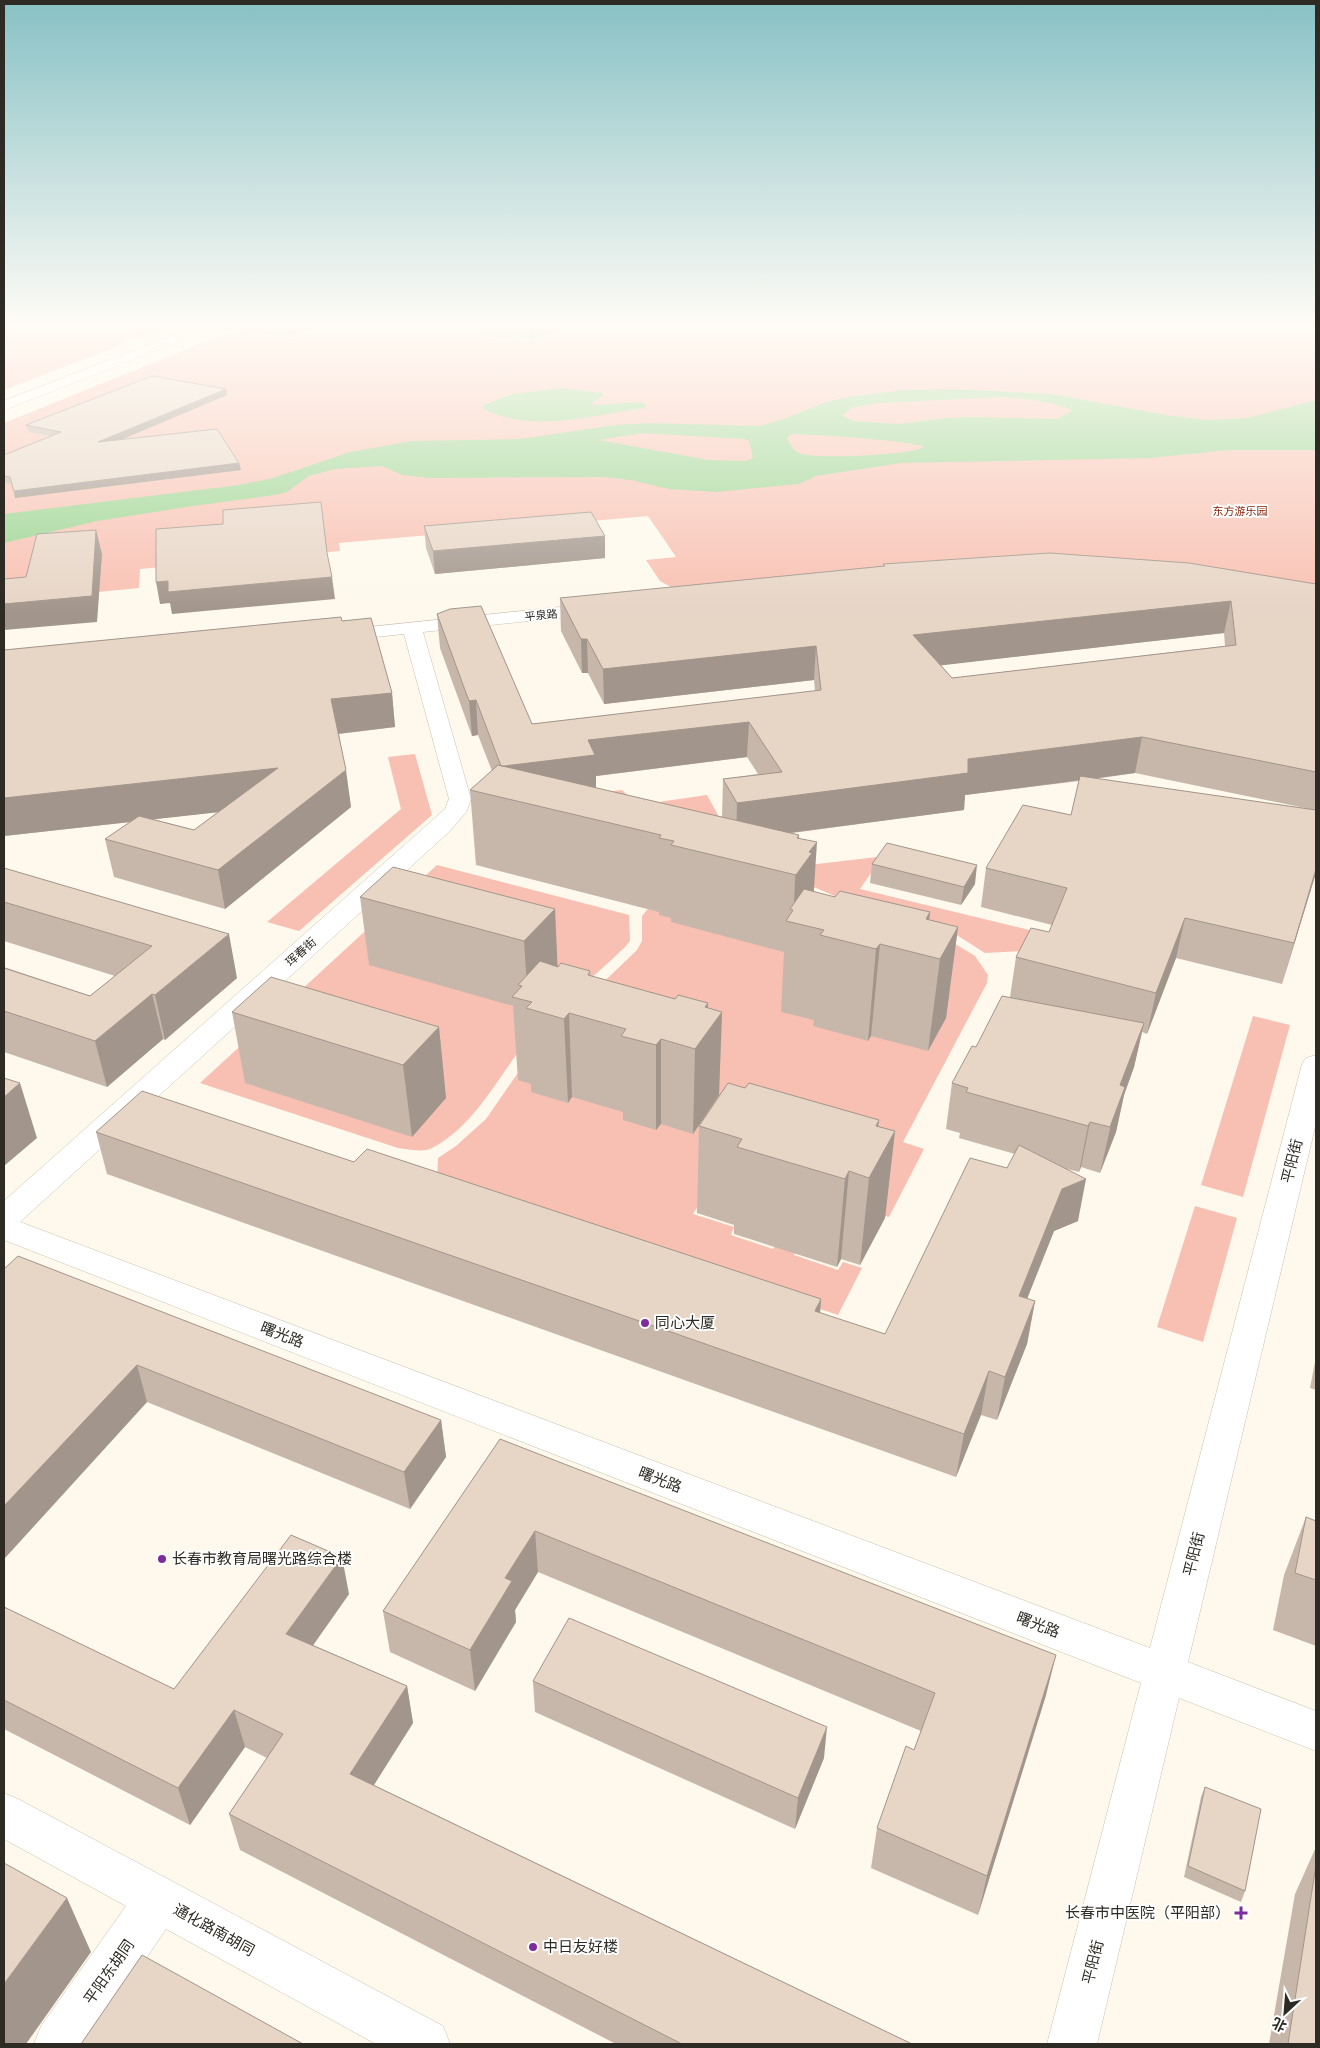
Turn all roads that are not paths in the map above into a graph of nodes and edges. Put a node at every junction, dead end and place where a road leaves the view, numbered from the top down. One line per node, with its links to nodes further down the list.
1 (617, 608): 2 (street, 平泉路)
2 (412, 628): 3 (street, 平泉路); 5 (street, 珲春街)
3 (325, 637)
4 (1316, 1064): 7 (street, 平阳街)
5 (4, 1220)
6 (4, 1228): 7 (street, 曙光路)
7 (1165, 1673): 8 (street, 曙光路); 13 (street, 平阳街)
8 (1316, 1731)
9 (4, 1815): 10 (street, 通化路南胡同)
10 (159, 1900): 11 (street, 平阳东胡同); 12 (street, 通化路南胡同)
11 (59, 2044)
12 (425, 2044)
13 (1072, 2044)

